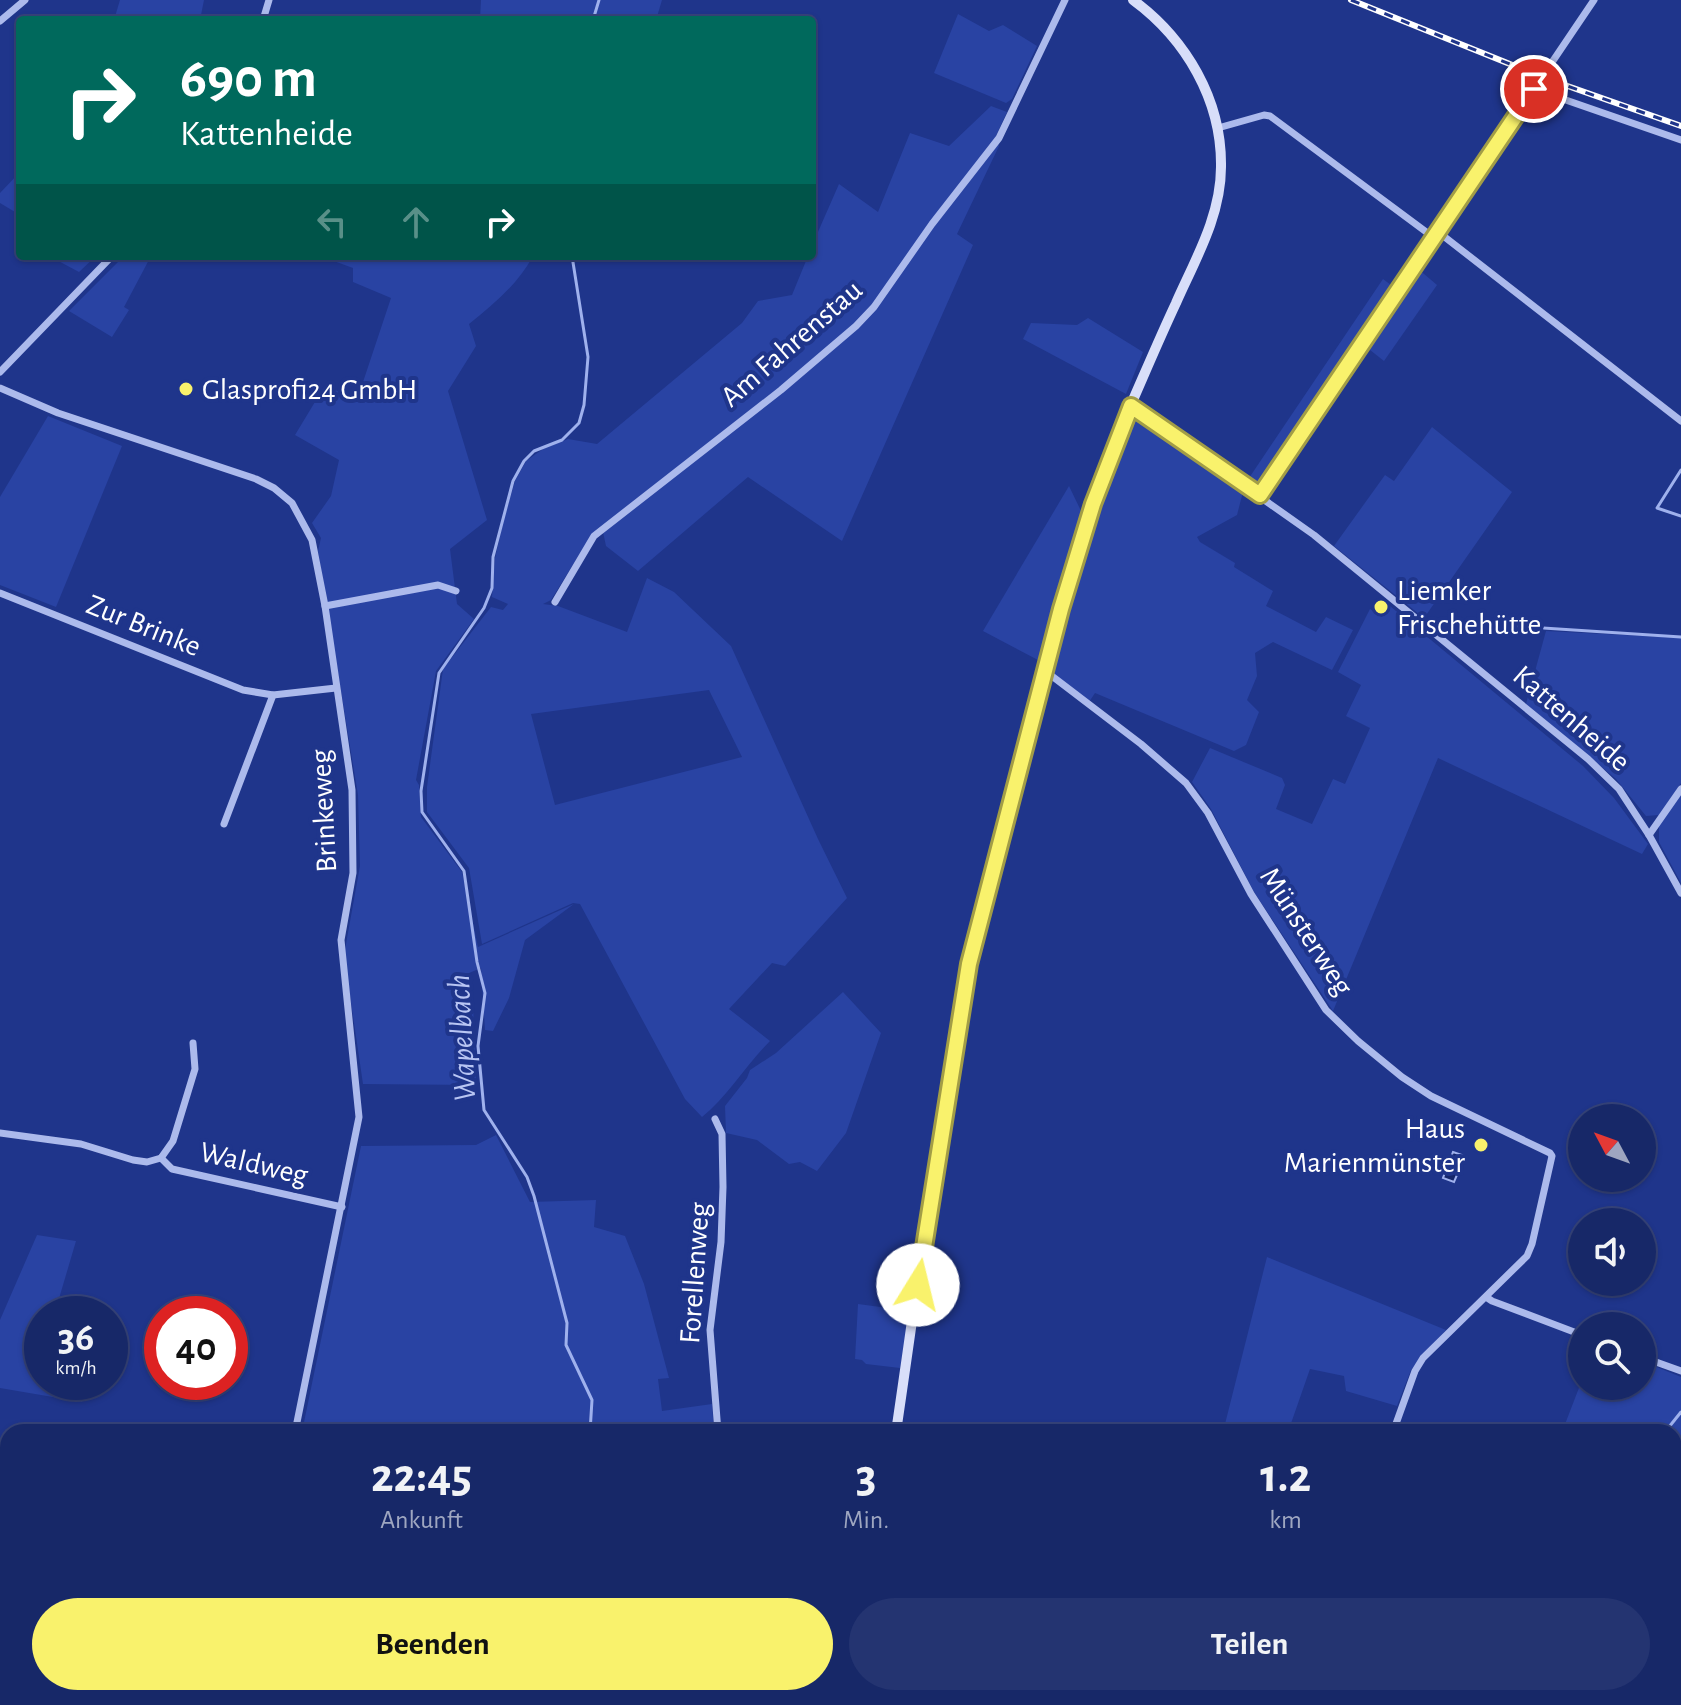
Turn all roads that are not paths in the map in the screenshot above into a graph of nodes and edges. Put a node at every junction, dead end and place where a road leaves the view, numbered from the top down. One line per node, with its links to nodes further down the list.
1 (25, 0): 5 (street)
2 (1065, 0): 18 (street, Am Fahrenstau)
3 (1133, 0): 7 (street)
4 (1594, 0): 6 (street)
5 (0, 21)
6 (1534, 89): 8 (street); 9 (street)
7 (1218, 128): 9 (street); 13 (street)
8 (1681, 140)
9 (1435, 234): 14 (street); 15 (street)
10 (108, 260): 11 (street)
11 (0, 372)
12 (0, 388): 19 (street, Brinkeweg)
13 (1131, 406): 15 (street, Kattenheide); 20 (street)
14 (1681, 421)
15 (1260, 495): 25 (street, Kattenheide)
16 (456, 591): 19 (street)
17 (0, 593): 22 (street, Zur Brinke)
18 (555, 602)
19 (325, 606): 21 (street, Brinkeweg)
20 (1044, 670): 32 (street, Münsterweg); 38 (street)
21 (336, 688): 22 (street, Zur Brinke); 31 (street, Brinkeweg)
22 (273, 695): 24 (street)
23 (1681, 789): 25 (street)
24 (224, 824)
25 (1649, 835): 26 (street, Kattenheide)
26 (1681, 893)
27 (193, 1043): 30 (street, Waldweg)
28 (715, 1119): 37 (street, Forellenweg)
29 (0, 1133): 30 (street, Waldweg)
30 (161, 1158): 31 (street, Waldweg)
31 (342, 1207): 36 (street, Brinkeweg)
32 (1486, 1297): 33 (street); 39 (street)
33 (1568, 1330)
34 (1656, 1362): 35 (street)
35 (1681, 1371)
36 (297, 1424)
37 (717, 1424)
38 (897, 1424)
39 (1396, 1424)

